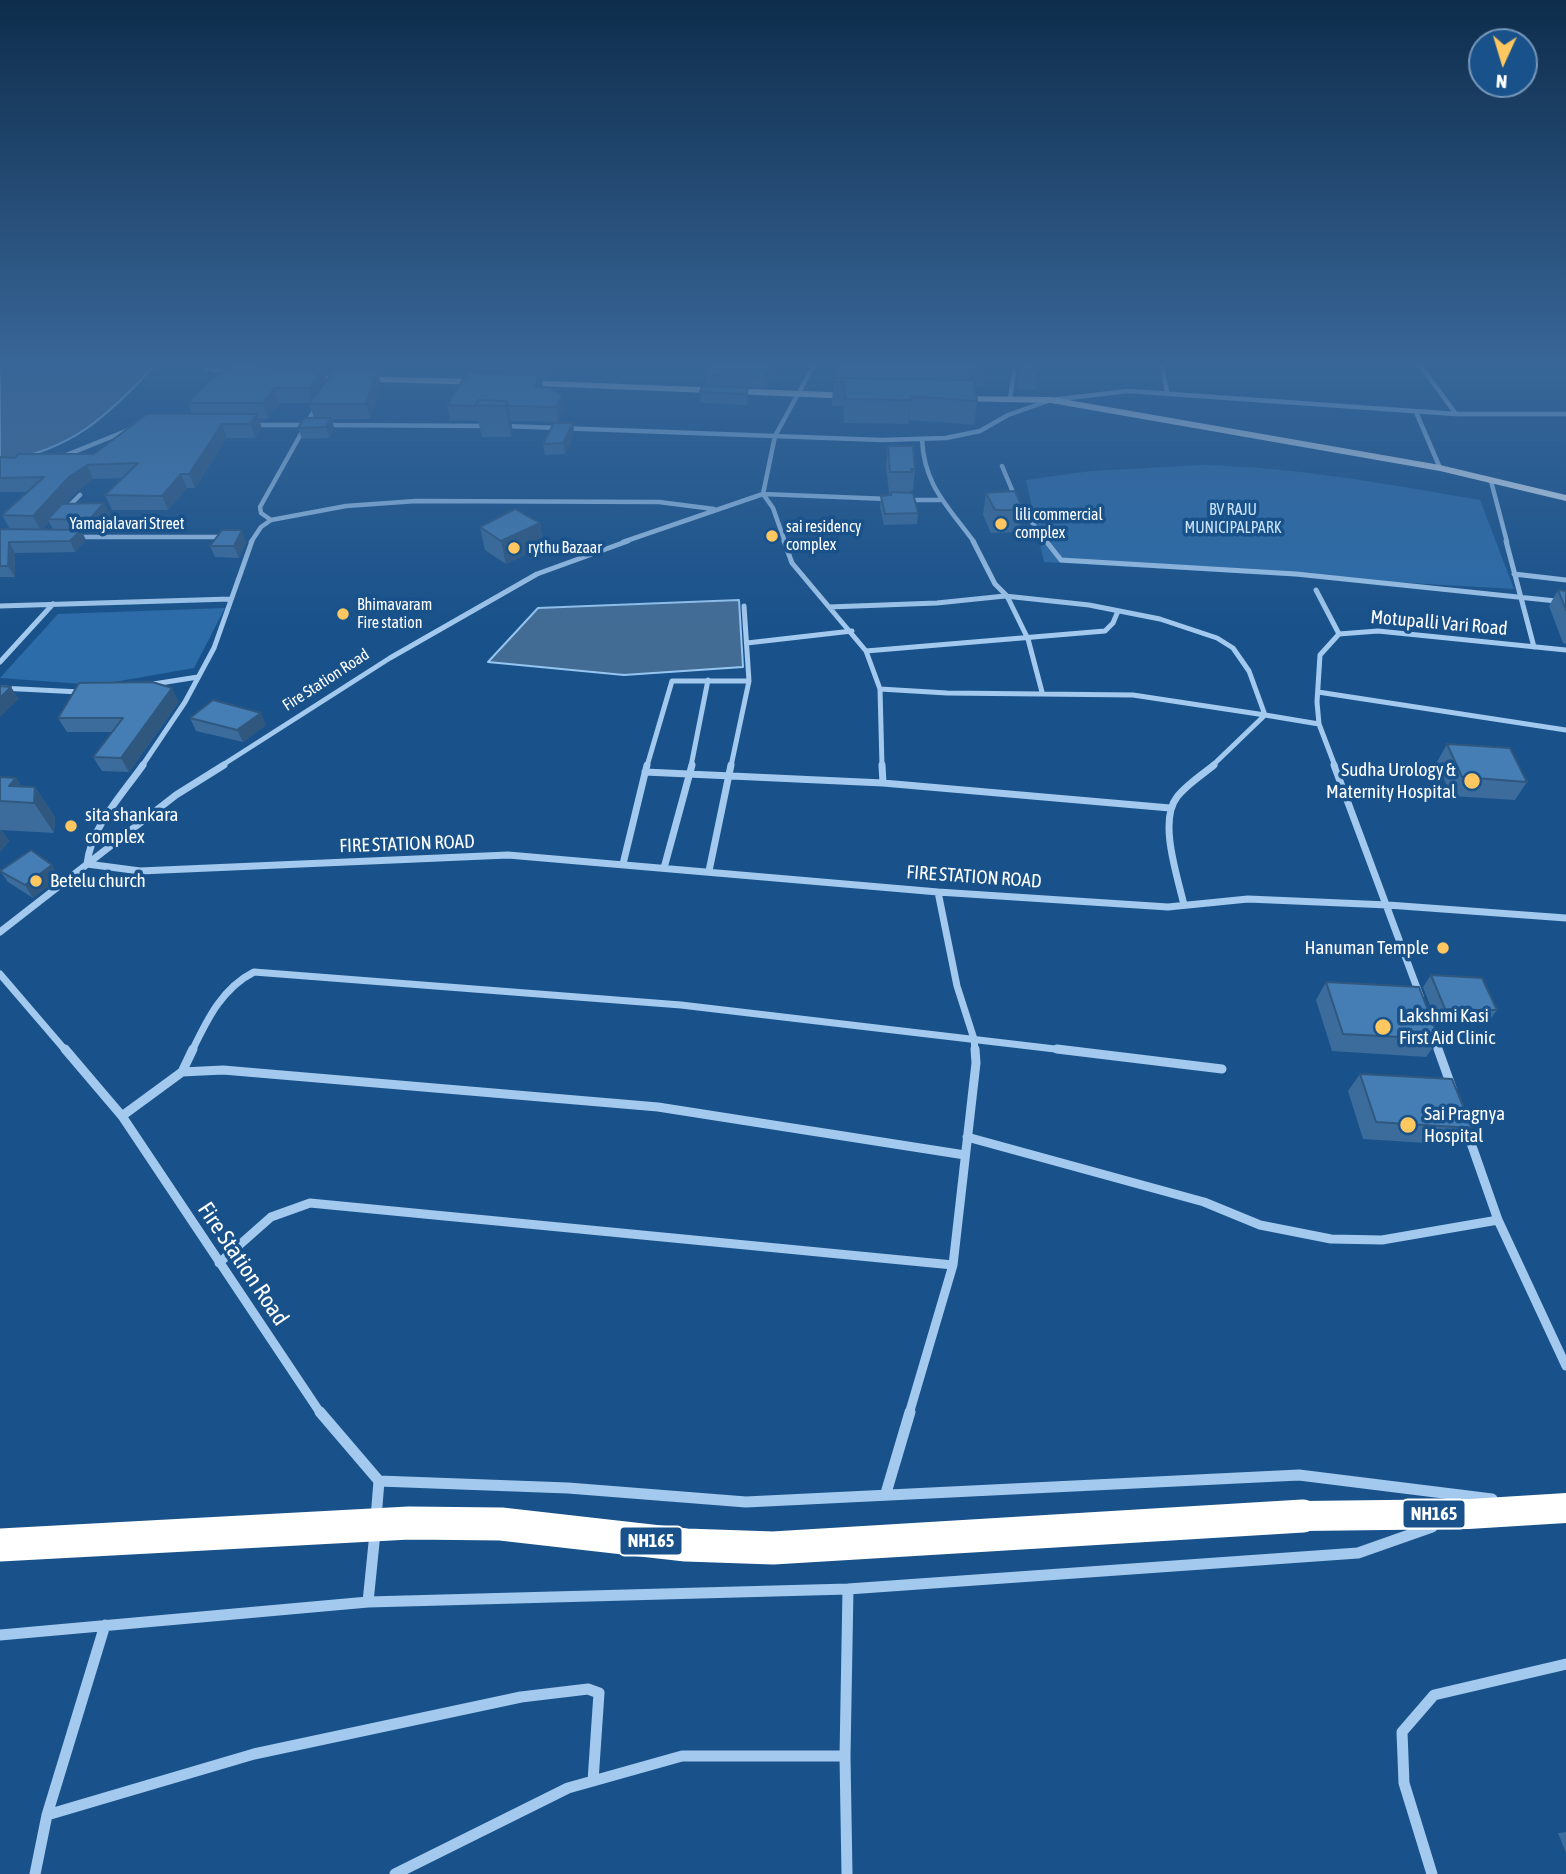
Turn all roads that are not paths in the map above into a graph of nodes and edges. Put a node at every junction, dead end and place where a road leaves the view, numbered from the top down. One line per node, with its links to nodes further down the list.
1 (72, 452): 7 (street)
2 (289, 452): 17 (street)
3 (772, 452): 11 (street)
4 (923, 452): 14 (street)
5 (1351, 452): 9 (main road)
6 (1433, 452): 9 (street)
7 (55, 460)
8 (1002, 466): 26 (street)
9 (1440, 468): 10 (main road)
10 (1491, 481): 13 (main road); 22 (street)
11 (763, 494): 14 (street, Fire Station Road); 15 (street, Fire Station Road); 32 (street)
12 (80, 495): 16 (street)
13 (1566, 498)
14 (940, 500): 25 (street)
15 (714, 509): 17 (street); 59 (street, Fire Station Road)
16 (61, 515)
17 (271, 520): 21 (street)
18 (69, 536): 19 (street, Yamajalavari Street)
19 (226, 537)
20 (240, 537): 21 (street)
21 (254, 537): 27 (street)
22 (1514, 574): 23 (street); 26 (street)
23 (1566, 580)
24 (1316, 590): 35 (street)
25 (1007, 596): 32 (street); 33 (street); 36 (street)
26 (1521, 596): 28 (street); 38 (street)
27 (230, 599): 29 (street); 42 (street)
28 (1566, 602)
29 (53, 604): 30 (street); 41 (street)
30 (0, 606)
31 (744, 606): 37 (street)
32 (829, 607): 34 (street)
33 (1118, 611): 36 (street); 51 (street)
34 (852, 631): 37 (street); 39 (street)
35 (1339, 634): 38 (street, Motupalli Vari Road); 50 (street)
36 (1028, 639): 39 (street); 49 (street)
37 (747, 643): 44 (street)
38 (1534, 647): 40 (street, Motupalli Vari Road)
39 (866, 650): 47 (street)
40 (1566, 650)
41 (0, 662)
42 (198, 677): 45 (street); 59 (street)
43 (708, 680): 44 (street); 54 (street); 55 (street)
44 (749, 681): 56 (street)
45 (143, 685)
46 (0, 688): 48 (street)
47 (880, 689): 49 (street); 57 (street)
48 (88, 692)
49 (1042, 692): 51 (street)
50 (1318, 692): 52 (street); 53 (street)
51 (1265, 715): 52 (street); 58 (street)
52 (1319, 724): 65 (street)
53 (1566, 730)
54 (645, 772): 55 (street); 60 (street)
55 (690, 774): 56 (street); 61 (street)
56 (730, 777): 57 (street); 62 (street)
57 (883, 783): 58 (street)
58 (1170, 808): 64 (street)
59 (88, 864): 60 (street, FIRE STATION ROAD); 67 (street, Fire Station Road)
60 (624, 864): 61 (street, FIRE STATION ROAD)
61 (664, 868): 62 (street, FIRE STATION ROAD)
62 (709, 871): 63 (street, FIRE STATION ROAD)
63 (938, 891): 64 (street, FIRE STATION ROAD); 71 (street)
64 (1184, 905): 65 (street, FIRE STATION ROAD)
65 (1388, 905): 66 (street, FIRE STATION ROAD); 69 (street)
66 (1566, 918)
67 (0, 932)
68 (0, 974): 76 (street, Fire Station Road)
69 (1424, 1010)
70 (1429, 1023): 74 (street)
71 (974, 1039): 72 (street); 73 (street); 77 (street)
72 (1222, 1069)
73 (182, 1072): 76 (street); 78 (street)
74 (1457, 1102)
75 (1461, 1115): 79 (street)
76 (122, 1116): 80 (street, Fire Station Road)
77 (967, 1137): 78 (street); 79 (street)
78 (965, 1155): 81 (street)
79 (1498, 1220): 82 (street)
80 (219, 1264): 81 (street); 83 (street, Fire Station Road)
81 (953, 1265): 84 (street)
82 (1566, 1366)
83 (379, 1481): 84 (street); 89 (street)
84 (886, 1493): 85 (street)
85 (1566, 1508): 86 (highway, NH165)
86 (1469, 1514): 87 (highway, NH165, bridge); 88 (street)
87 (0, 1545)
88 (848, 1589): 89 (street); 93 (street)
89 (368, 1602): 90 (street)
90 (105, 1625): 91 (street); 95 (street)
91 (0, 1635)
92 (1566, 1664): 99 (street)
93 (845, 1756): 94 (street); 98 (street)
94 (593, 1781): 95 (street); 97 (street)
95 (47, 1815): 96 (street)
96 (35, 1874)
97 (395, 1874)
98 (847, 1874)
99 (1432, 1874)

